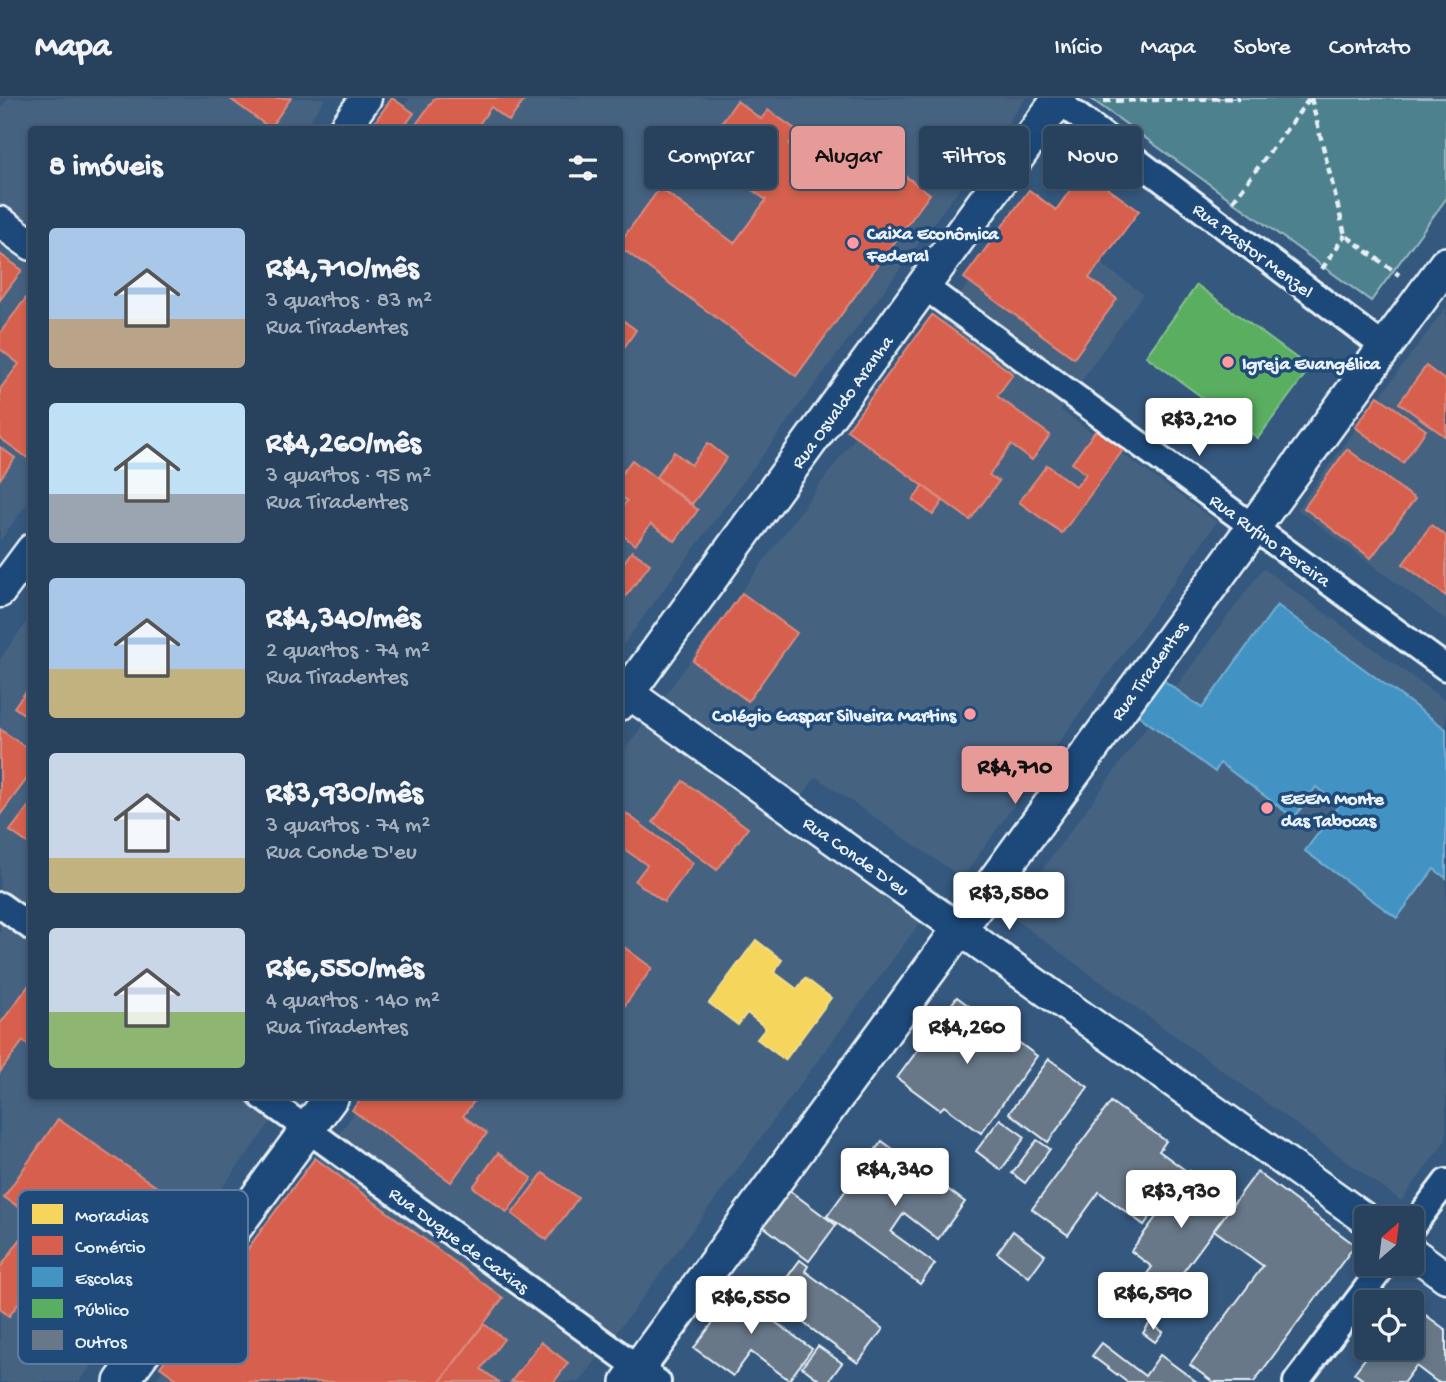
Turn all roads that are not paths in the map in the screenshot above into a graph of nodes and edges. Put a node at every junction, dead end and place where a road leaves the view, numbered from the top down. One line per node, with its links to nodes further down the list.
1 (366, 98): 3 (street)
2 (1059, 100): 7 (main road, Rua Osvaldo Aranha); 8 (street, Rua Pastor Menzel)
3 (346, 126)
4 (0, 222): 5 (street)
5 (28, 242)
6 (1446, 264): 8 (main road, Rua Tiradentes)
7 (925, 287): 9 (street, Rua Rufino Pereira); 13 (main road, Rua Osvaldo Aranha)
8 (1384, 347): 9 (main road, Rua Tiradentes)
9 (1253, 526): 12 (street, Rua Rufino Pereira); 17 (main road, Rua Tiradentes)
10 (28, 554): 11 (street)
11 (0, 592)
12 (1446, 668)
13 (623, 693)
14 (623, 695): 17 (street, Rua Conde D'eu)
15 (0, 905): 16 (street)
16 (28, 925)
17 (960, 928): 23 (street, Rua Conde D'eu); 29 (main road, Rua Tiradentes)
18 (265, 1099): 20 (street, Rua Duque de Caxias)
19 (330, 1099): 20 (main road)
20 (307, 1129): 22 (main road); 29 (street, Rua Duque de Caxias)
21 (1446, 1182): 24 (street)
22 (248, 1209)
23 (1354, 1211)
24 (1424, 1211)
25 (1424, 1261): 27 (street)
26 (1376, 1276): 31 (street)
27 (1446, 1277)
28 (134, 1364): 30 (main road)
29 (642, 1377)
30 (121, 1382)
31 (1296, 1382)

